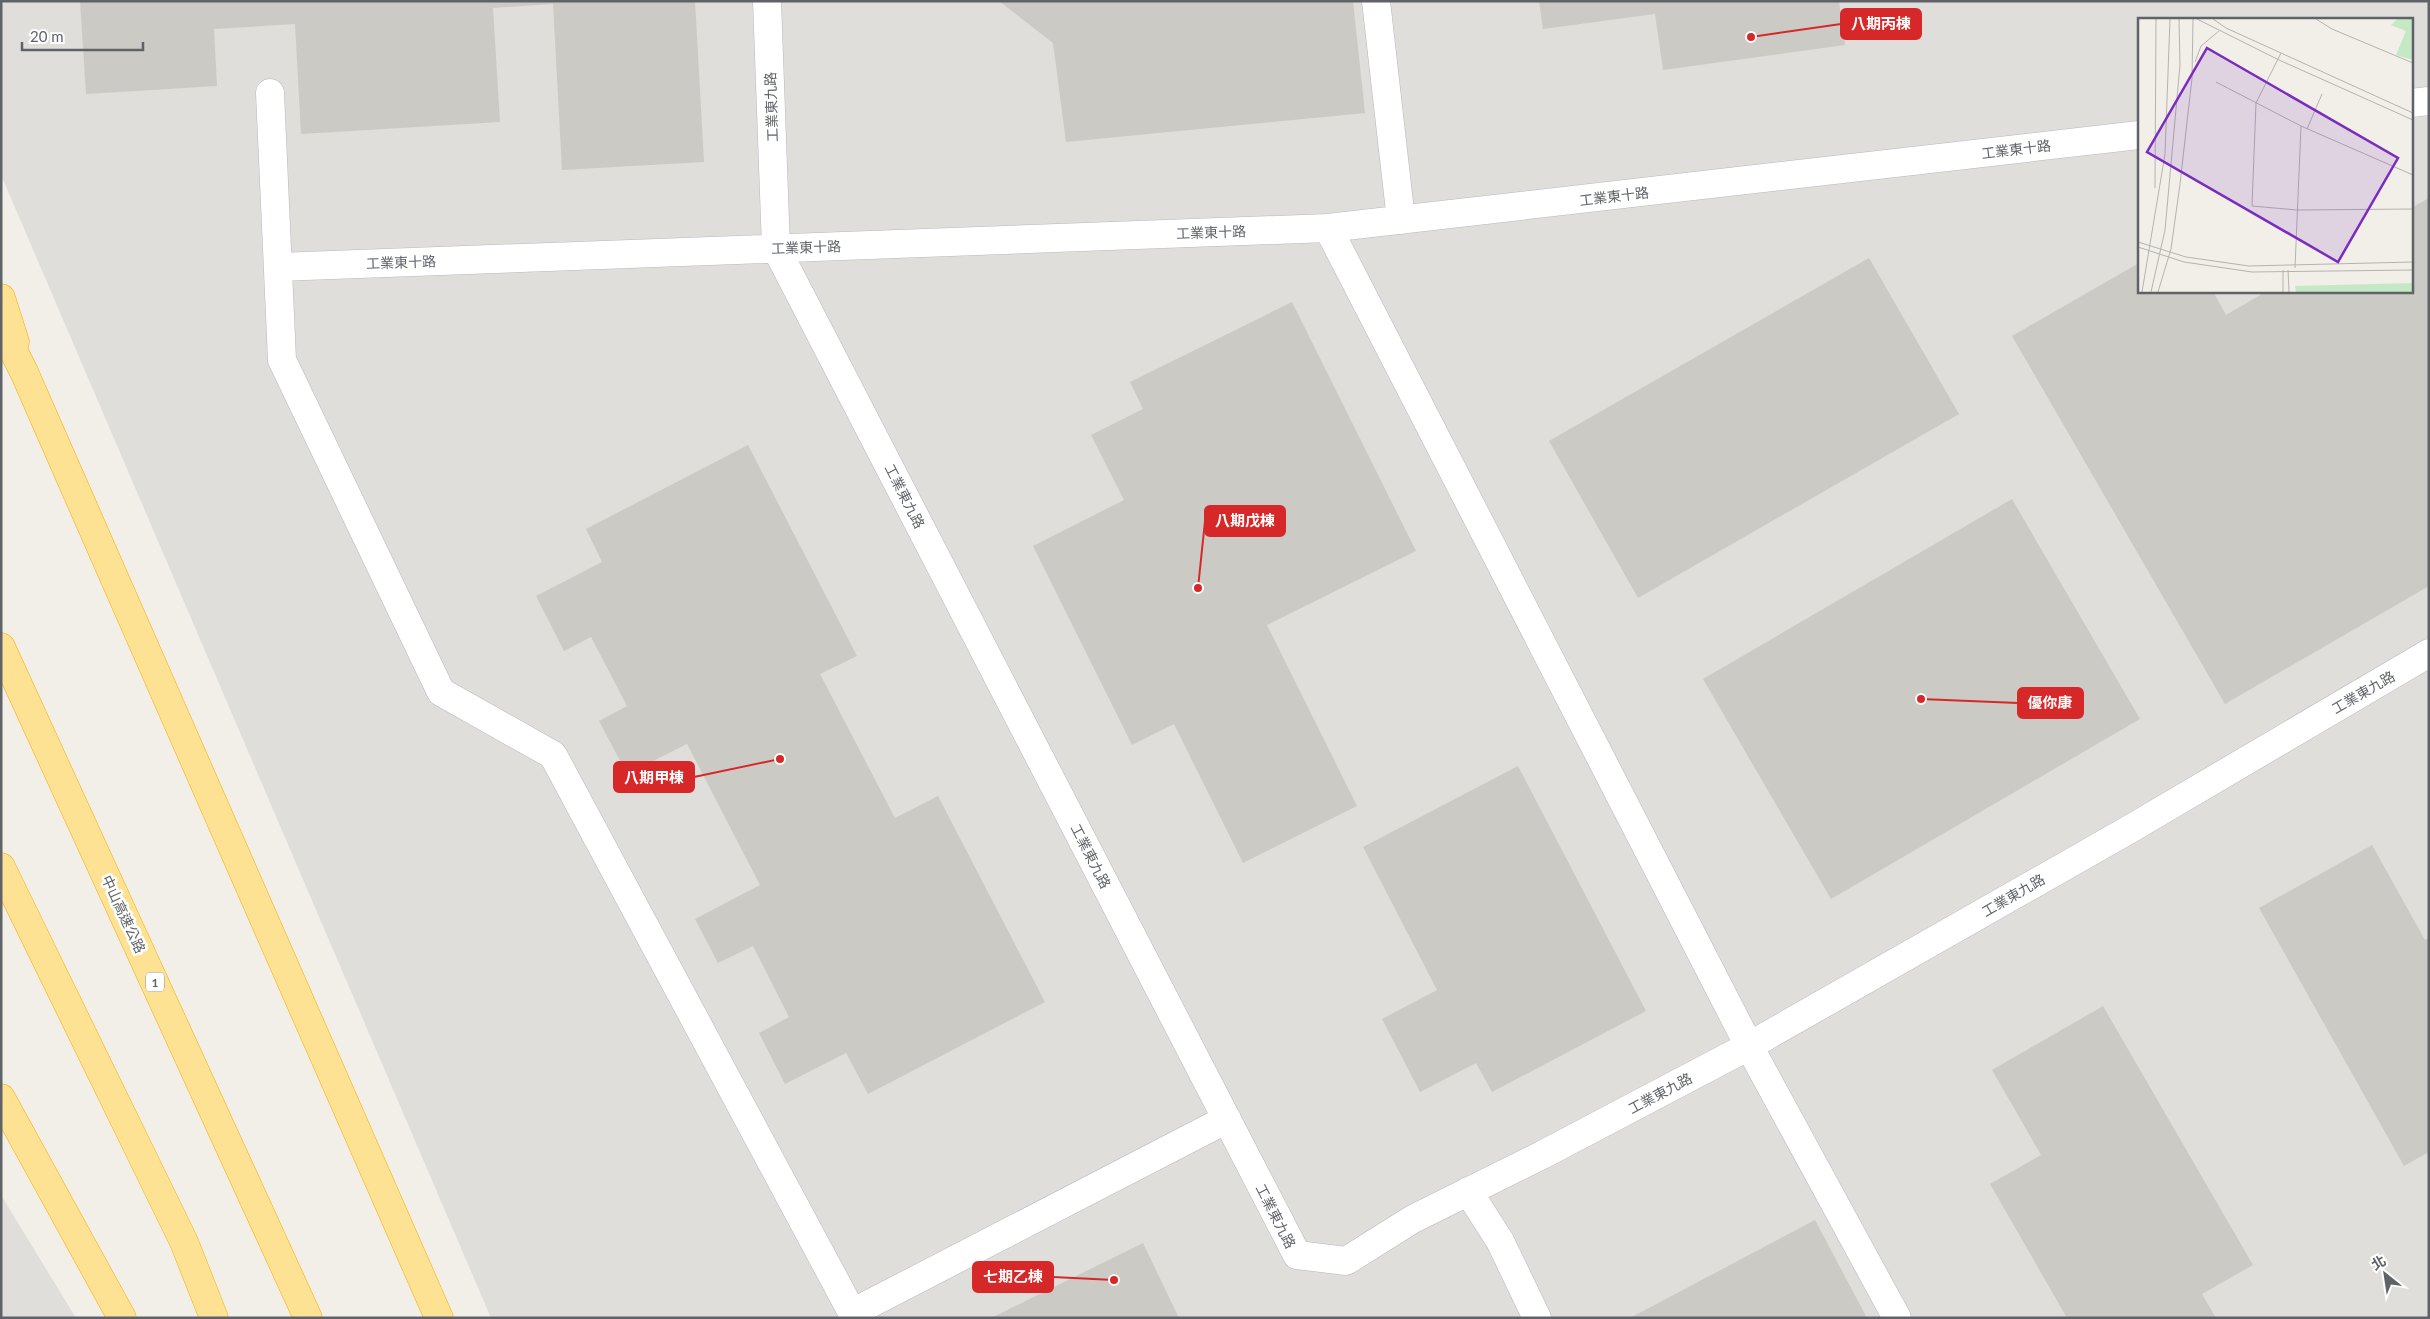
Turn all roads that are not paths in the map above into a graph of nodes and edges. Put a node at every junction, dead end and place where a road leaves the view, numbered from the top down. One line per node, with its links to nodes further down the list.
1 (766, 1): 9 (street, 工業東九路)
2 (1376, 1): 7 (street)
3 (270, 93): 10 (street)
4 (2429, 101): 5 (street)
5 (2412, 104)
6 (2138, 135): 7 (street, 工業東十路)
7 (1401, 220): 8 (street, 工業東十路)
8 (1328, 228): 9 (street, 工業東十路); 17 (street)
9 (776, 248): 10 (street, 工業東十路); 19 (street, 工業東九路)
10 (278, 267): 21 (street)
11 (1, 298): 13 (highway)
12 (1, 326): 13 (highway)
13 (24, 372): 25 (highway)
14 (1, 647): 24 (highway, 中山高速公路 / 1)
15 (2429, 653): 17 (street, 工業東九路)
16 (1, 867): 23 (highway)
17 (1749, 1046): 20 (street, 工業東九路); 27 (street)
18 (1, 1098): 22 (highway)
19 (1226, 1119): 20 (street, 工業東九路); 21 (street)
20 (1468, 1191): 26 (street)
21 (854, 1315)
22 (122, 1318)
23 (214, 1318)
24 (308, 1318)
25 (439, 1318)
26 (1537, 1318)
27 (1897, 1318)

